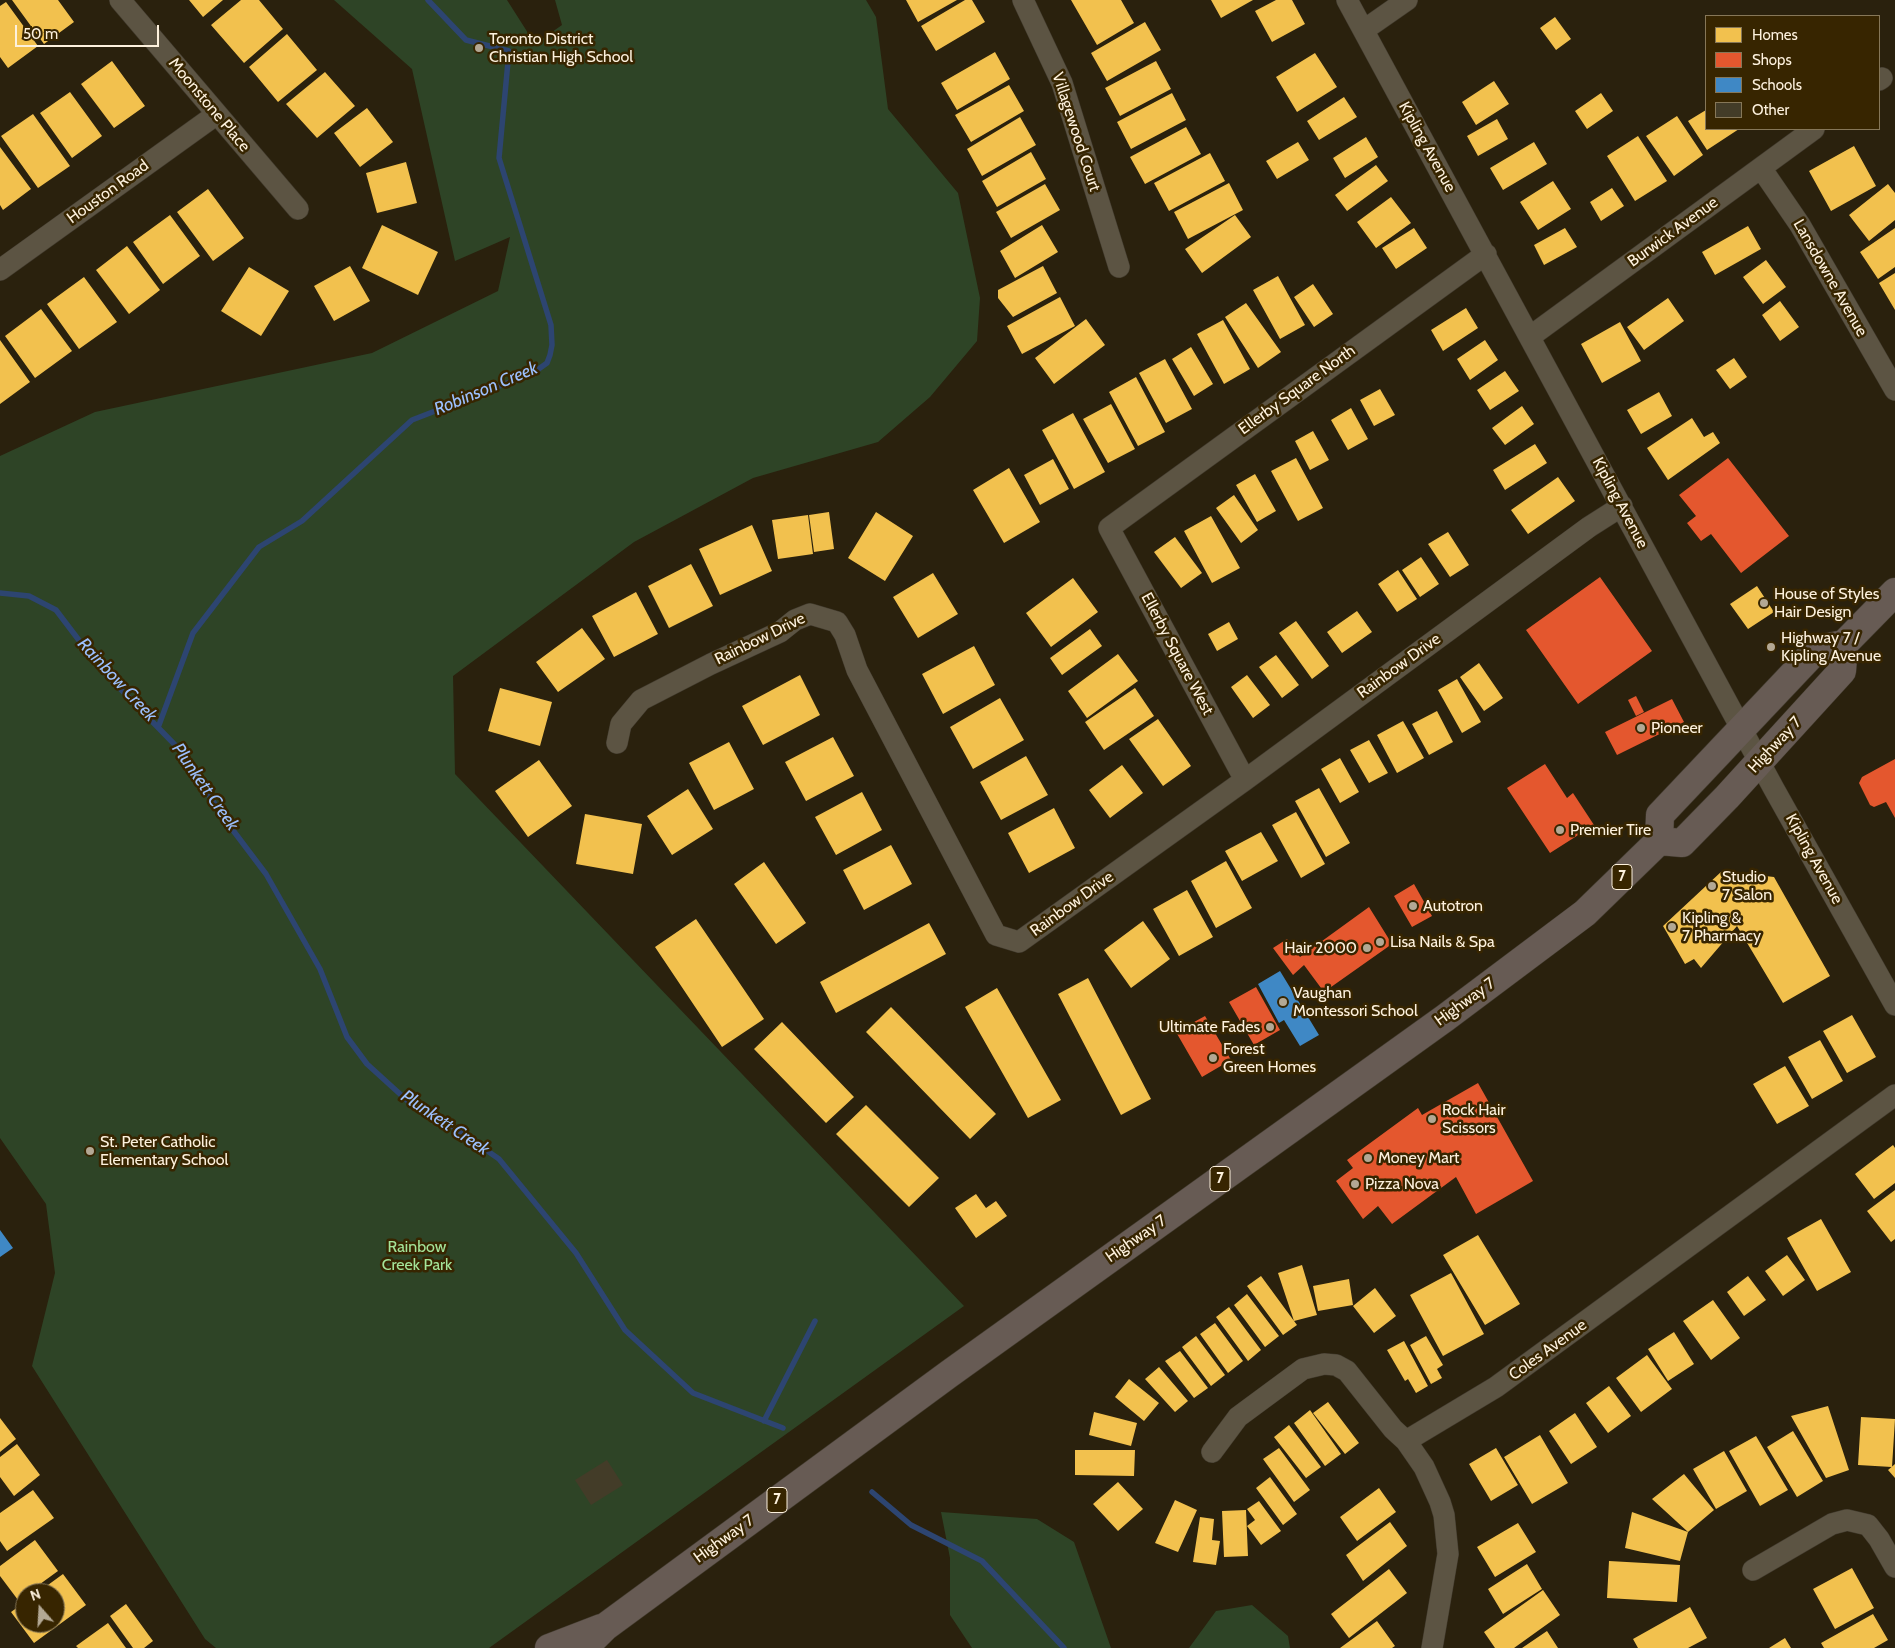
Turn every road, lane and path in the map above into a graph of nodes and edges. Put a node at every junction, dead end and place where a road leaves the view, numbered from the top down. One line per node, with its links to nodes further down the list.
1 (120, 0): 6 (street, Moonstone Place)
2 (1023, 0): 11 (street, Villagewood Court)
3 (1347, 0): 5 (street, Kipling Avenue)
4 (1406, 0): 5 (street)
5 (1364, 30): 10 (street, Kipling Avenue)
6 (217, 114): 9 (street, Moonstone Place); 12 (street, Houston Road)
7 (1813, 130): 8 (street, Burwick Avenue)
8 (1761, 168): 13 (street, Burwick Avenue); 14 (street, Lansdowne Avenue)
9 (298, 209)
10 (1486, 254): 13 (street, Kipling Avenue); 16 (street, Ellerby Square North)
11 (1119, 267)
12 (0, 270)
13 (1530, 336): 15 (street, Kipling Avenue)
14 (1895, 390)
15 (1622, 506): 19 (street, Kipling Avenue); 22 (street, Rainbow Drive)
16 (1109, 528): 22 (street, Ellerby Square West)
17 (1895, 592): 18 (main road)
18 (1844, 644): 19 (main road); 21 (main road, Highway 7)
19 (1742, 728): 21 (street, Kipling Avenue); 23 (main road)
20 (618, 743): 22 (street, Rainbow Drive)
21 (1760, 762): 23 (main road, Highway 7); 24 (street, Kipling Avenue)
22 (1244, 780)
23 (1659, 841): 30 (main road, Highway 7 / 7)
24 (1895, 1005)
25 (1895, 1095): 26 (street, Coles Avenue)
26 (1406, 1441): 27 (street); 33 (street)
27 (1212, 1452)
28 (1895, 1567): 29 (street)
29 (1753, 1570)
30 (605, 1627): 31 (main road, Highway 7 / 7); 32 (main road, Highway 7 / 7)
31 (549, 1648)
32 (584, 1648)
33 (1432, 1648)

